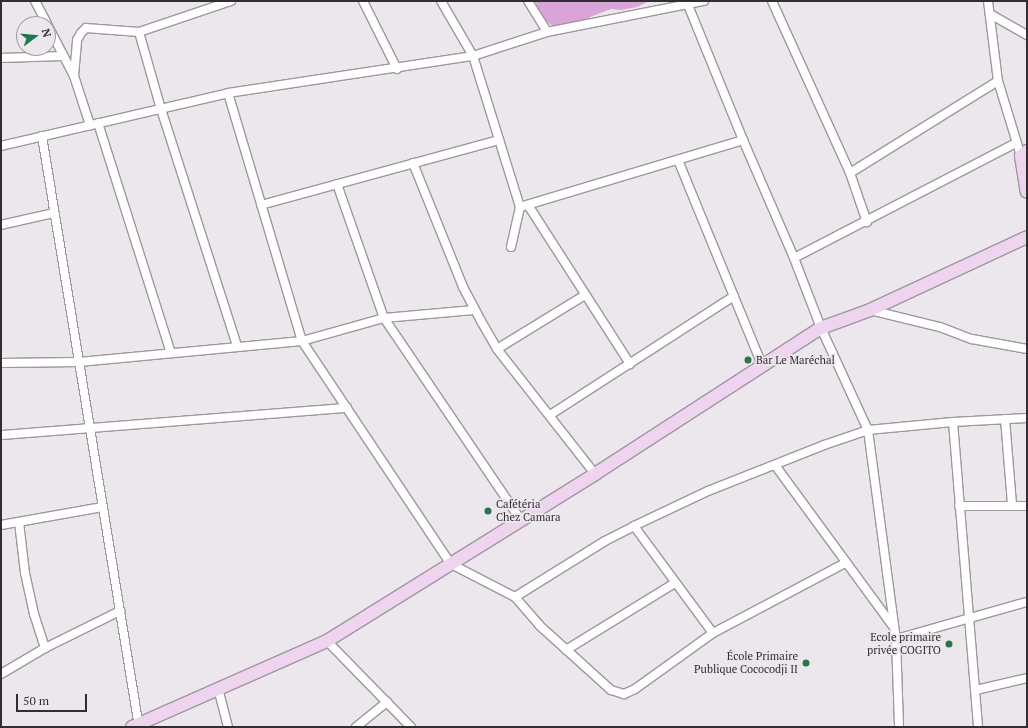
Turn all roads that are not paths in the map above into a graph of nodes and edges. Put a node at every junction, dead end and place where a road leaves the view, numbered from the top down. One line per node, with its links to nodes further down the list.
1 (35, 1): 11 (street)
2 (231, 1): 12 (street)
3 (363, 1): 19 (street)
4 (441, 1): 17 (street)
5 (528, 1): 13 (street)
6 (704, 1): 9 (street)
7 (772, 1): 33 (street)
8 (988, 1): 10 (street)
9 (688, 5): 13 (street); 27 (street)
10 (990, 14): 14 (street); 21 (street)
11 (42, 16)
12 (138, 32): 20 (street); 23 (street)
13 (547, 32): 17 (street)
14 (1027, 35)
15 (56, 42): 16 (street)
16 (63, 56): 18 (street); 20 (street)
17 (473, 56): 19 (street); 26 (street)
18 (1, 58)
19 (397, 69): 22 (street)
20 (74, 76): 24 (street)
21 (998, 81): 28 (street); 33 (street)
22 (228, 93): 23 (street); 36 (street)
23 (161, 109): 24 (street); 51 (street)
24 (94, 124): 25 (street); 54 (street)
25 (42, 136): 29 (street); 38 (street)
26 (499, 140): 32 (street); 37 (street)
27 (743, 140): 31 (street); 43 (street)
28 (1016, 143): 30 (street); 39 (street)
29 (1, 146)
30 (1024, 154): 35 (street)
31 (678, 160): 37 (street); 45 (street)
32 (413, 163): 34 (street); 46 (street)
33 (850, 173): 39 (street)
34 (336, 184): 36 (street); 48 (street)
35 (1027, 192)
36 (261, 205): 50 (street)
37 (524, 206): 42 (street); 44 (street)
38 (54, 213): 40 (street); 55 (street)
39 (867, 222): 43 (street)
40 (1, 224)
41 (1027, 237): 47 (street)
42 (511, 247)
43 (794, 258): 49 (street)
44 (585, 295): 52 (street); 57 (street)
45 (734, 296): 57 (street); 58 (street)
46 (474, 310): 48 (street); 52 (street)
47 (870, 310): 49 (street); 53 (street)
48 (384, 318): 50 (street); 73 (street)
49 (821, 328): 58 (street); 65 (street)
50 (302, 341): 51 (street); 59 (street)
51 (237, 346): 54 (street)
52 (497, 349): 60 (street)
53 (1027, 349)
54 (171, 353): 55 (street)
55 (79, 362): 56 (street); 64 (street)
56 (1, 363)
57 (630, 364): 60 (street)
58 (762, 365): 68 (street)
59 (347, 408): 64 (street); 78 (street)
60 (550, 415): 68 (street)
61 (1027, 418): 62 (street)
62 (1005, 419): 63 (street); 69 (street)
63 (953, 422): 65 (street); 70 (street)
64 (89, 428): 66 (street); 72 (street)
65 (868, 430): 67 (street); 84 (street)
66 (1, 435)
67 (775, 465): 76 (street); 77 (street)
68 (594, 474): 73 (street)
69 (1012, 505): 70 (street); 71 (street)
70 (959, 506): 83 (street)
71 (1027, 506)
72 (102, 507): 74 (street); 82 (street)
73 (520, 519): 78 (street)
74 (19, 522): 75 (street); 88 (street)
75 (1, 525)
76 (634, 526): 79 (street); 80 (street)
77 (845, 563): 84 (street); 85 (street)
78 (451, 564): 80 (street); 87 (street)
79 (675, 584): 85 (street); 89 (street)
80 (515, 597): 89 (street)
81 (1027, 602): 83 (street)
82 (120, 611): 88 (street); 95 (street)
83 (968, 618): 86 (street); 93 (street)
84 (894, 627): 86 (street)
85 (713, 633): 89 (street)
86 (896, 639): 99 (street)
87 (327, 641): 92 (street); 94 (street)
88 (45, 648): 90 (street)
89 (566, 650)
90 (1, 674)
91 (1027, 678): 93 (street)
92 (218, 688): 95 (street); 96 (street)
93 (976, 690): 100 (street)
94 (387, 702): 97 (street); 98 (street)
95 (136, 726)
96 (228, 727)
97 (356, 727)
98 (411, 727)
99 (899, 727)
100 (978, 727)

